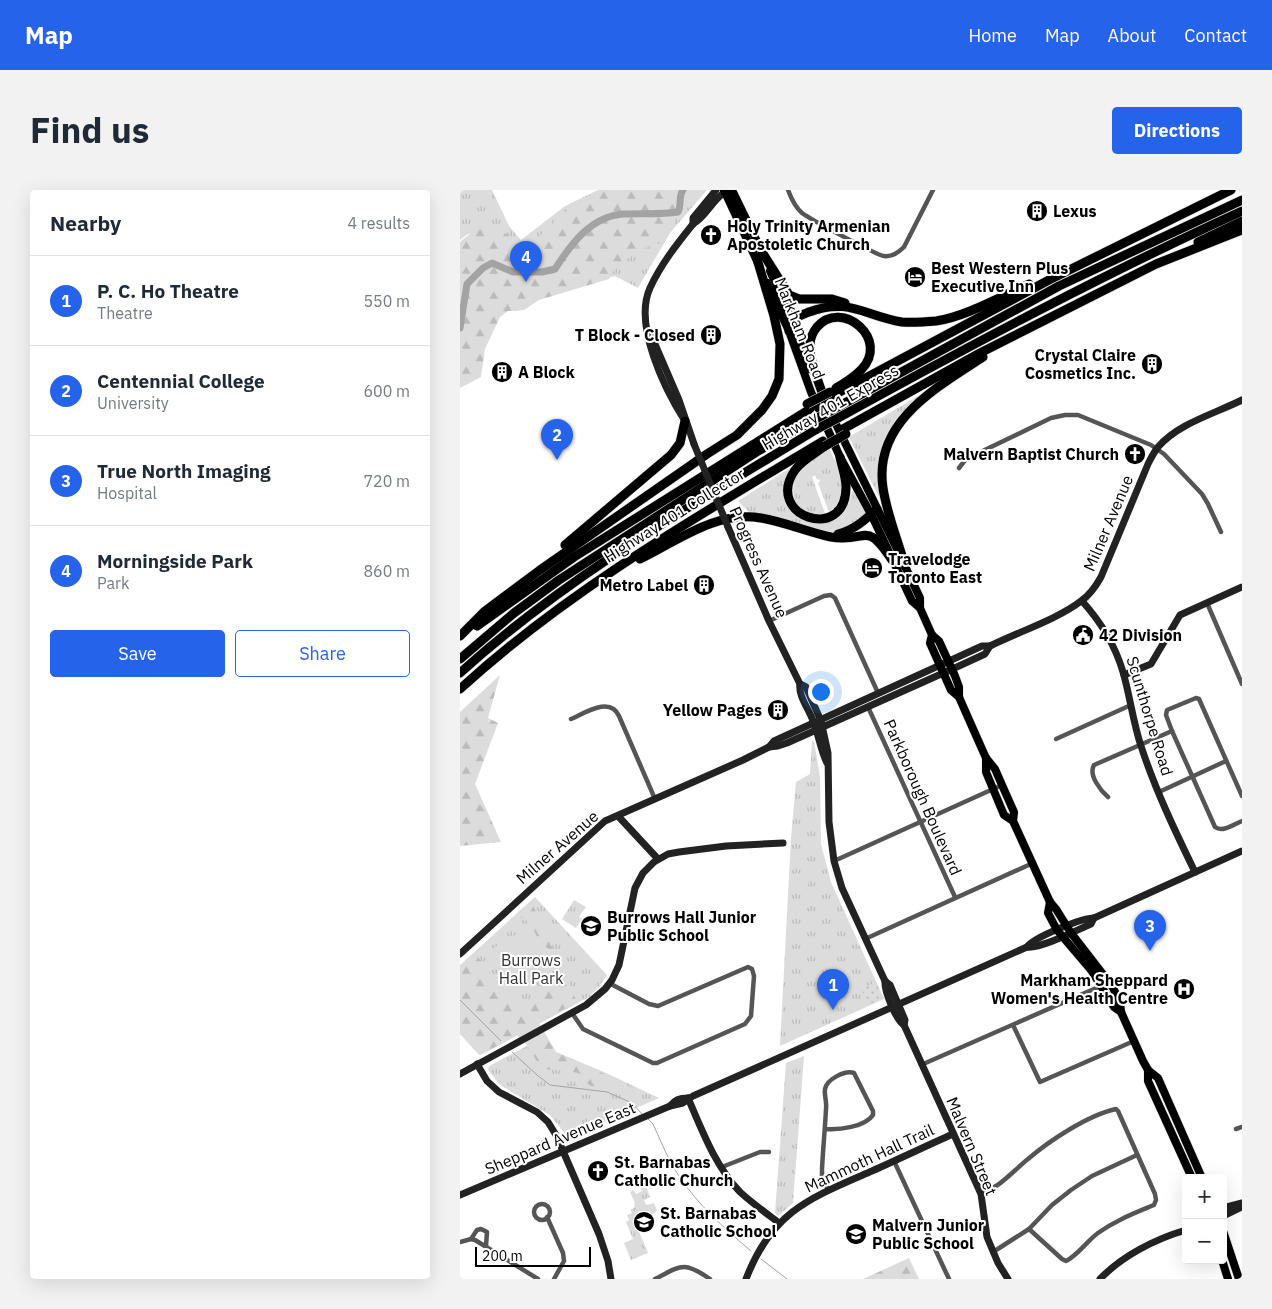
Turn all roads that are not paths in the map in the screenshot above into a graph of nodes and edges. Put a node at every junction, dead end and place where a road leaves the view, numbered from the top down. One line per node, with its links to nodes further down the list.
1 (716, 190): 9 (main road, Progress Avenue)
2 (727, 190): 9 (main road, Progress Avenue); 11 (main road, Markham Road)
3 (788, 190): 4 (street)
4 (932, 190)
5 (1231, 190): 13 (highway, Highway 401 Collector)
6 (1242, 200): 20 (highway, Highway 401 Express)
7 (1242, 211): 22 (highway, Highway 401 Express, bridge)
8 (1242, 221): 12 (highway)
9 (693, 224): 21 (main road, Progress Avenue)
10 (1242, 230): 12 (highway)
11 (759, 256): 14 (highway); 15 (main road, Markham Road); 16 (main road, Markham Road); 34 (highway)
12 (1156, 264): 17 (highway)
13 (1049, 280): 14 (highway); 18 (highway, Highway 401 Collector)
14 (866, 312): 15 (highway)
15 (792, 321): 16 (highway); 20 (main road, Markham Road)
16 (789, 332): 27 (main road, Markham Road)
17 (1016, 336): 23 (highway, bridge); 33 (highway)
18 (831, 394): 20 (highway); 41 (highway, Highway 401 Collector)
19 (1242, 400): 25 (main road, Milner Avenue)
20 (830, 407): 22 (highway, Highway 401 Express, bridge); 29 (main road, Markham Road)
21 (685, 422): 24 (main road, Progress Avenue); 26 (highway)
22 (816, 424): 43 (highway, Highway 401 Express); 46 (highway, Highway 401 Express)
23 (824, 443): 27 (highway); 35 (highway, Highway 401 Collector)
24 (694, 444): 26 (highway); 40 (main road, Progress Avenue, bridge)
25 (1157, 448): 28 (street); 30 (street); 37 (main road, Milner Avenue)
26 (672, 454): 34 (highway)
27 (840, 457): 29 (main road, Markham Road)
28 (959, 468)
29 (874, 512): 31 (highway); 32 (main road, Markham Road); 33 (main road, Markham Road)
30 (1221, 532)
31 (818, 533): 32 (highway); 35 (highway)
32 (892, 560): 39 (main road, Markham Road)
33 (905, 566): 39 (main road, Markham Road)
34 (540, 570): 41 (highway)
35 (608, 575): 50 (highway, Highway 401 Collector)
36 (1242, 587): 38 (main road)
37 (1082, 601): 42 (main road, Milner Avenue); 48 (main road, Scunthorpe Road)
38 (1207, 603): 48 (main road); 49 (street)
39 (920, 608): 44 (main road, Markham Road)
40 (769, 621): 51 (street); 56 (main road, Progress Avenue)
41 (460, 637)
42 (990, 646): 44 (main road, Milner Avenue); 45 (main road, Milner Avenue)
43 (460, 659)
44 (944, 663): 45 (main road, Markham Road); 47 (main road, Markham Road); 51 (main road, Milner Avenue)
45 (952, 669): 47 (main road, Milner Avenue); 52 (main road, Markham Road)
46 (460, 673)
47 (944, 673): 52 (main road, Markham Road); 54 (main road, Milner Avenue)
48 (1124, 675): 53 (main road, Scunthorpe Road)
49 (1242, 684)
50 (460, 689)
51 (878, 693): 56 (main road, Milner Avenue)
52 (959, 697): 60 (main road, Markham Road)
53 (1131, 705): 58 (street); 59 (main road, Scunthorpe Road)
54 (868, 706): 56 (main road, Milner Avenue); 70 (street, Parkborough Boulevard)
55 (571, 720): 68 (street)
56 (818, 725): 68 (main road, Milner Avenue); 76 (main road, Progress Avenue)
57 (1172, 731): 59 (street); 61 (street); 62 (street)
58 (1056, 740)
59 (1140, 744): 65 (main road, Scunthorpe Road); 67 (street)
60 (986, 758): 63 (main road, Markham Road); 64 (main road, Markham Road)
61 (1226, 761): 62 (street); 66 (street)
62 (1193, 776): 65 (street); 72 (street)
63 (1002, 785): 64 (street); 71 (main road, Markham Road)
64 (994, 789): 70 (street); 71 (main road, Markham Road)
65 (1159, 792): 78 (main road, Scunthorpe Road)
66 (1242, 796)
67 (1108, 798)
68 (655, 799): 69 (main road, Milner Avenue)
69 (618, 816): 75 (main road); 84 (main road, Milner Avenue)
70 (921, 821): 76 (street); 79 (street, Parkborough Boulevard)
71 (1013, 821): 77 (main road, Markham Road)
72 (1242, 821)
73 (783, 843): 75 (main road)
74 (1242, 852): 78 (main road, Sheppard Avenue East)
75 (658, 859): 85 (main road)
76 (834, 862): 83 (main road, Progress Avenue)
77 (1033, 862): 79 (street); 80 (main road, Markham Road)
78 (1195, 872): 81 (main road, Sheppard Avenue East)
79 (955, 897): 83 (street)
80 (1050, 902): 81 (main road, Markham Road); 82 (main road, Markham Road)
81 (1068, 929): 82 (main road, Sheppard Avenue East); 86 (main road, Markham Road)
82 (1060, 933): 86 (main road, Markham Road); 87 (main road, Sheppard Avenue East)
83 (865, 939): 87 (main road, Progress Avenue)
84 (460, 954)
85 (609, 983): 88 (main road); 88 (street)
86 (1106, 984): 89 (street); 90 (main road, Markham Road)
87 (895, 1005): 92 (main road, Malvern Street); 95 (main road, Sheppard Avenue East)
88 (572, 1013): 91 (main road)
89 (1013, 1025): 90 (street); 92 (street)
90 (1134, 1041): 93 (main road, Markham Road)
91 (478, 1064): 94 (main road); 100 (main road)
92 (921, 1065): 99 (main road, Malvern Street)
93 (1148, 1070): 105 (main road, Markham Road); 106 (main road, Markham Road)
94 (460, 1074)
95 (688, 1098): 100 (main road, Sheppard Avenue East); 104 (main road)
96 (1242, 1127): 98 (street)
97 (825, 1129): 97 (street); 107 (street)
98 (1236, 1129)
99 (953, 1134): 103 (main road, Mammoth Hall Trail); 108 (main road, Malvern Street)
100 (564, 1151): 109 (main road, Sheppard Avenue East); 125 (main road)
101 (769, 1152): 104 (street)
102 (1137, 1155): 108 (street); 115 (street); 115 (street)
103 (894, 1161): 107 (main road, Mammoth Hall Trail); 129 (street)
104 (722, 1167): 114 (main road)
105 (1190, 1174)
106 (1200, 1174)
107 (828, 1190): 114 (main road, Mammoth Hall Trail)
108 (981, 1194): 121 (main road, Malvern Street)
109 (460, 1195)
110 (1242, 1205): 111 (main road); 112 (main road)
111 (1227, 1207)
112 (1227, 1214)
113 (547, 1217): 124 (street)
114 (779, 1223): 128 (main road, Mammoth Hall Trail)
115 (1029, 1229): 121 (street)
116 (1182, 1230): 131 (main road)
117 (471, 1239): 118 (street); 120 (street); 120 (street)
118 (460, 1242)
119 (1227, 1243): 133 (main road)
120 (486, 1246): 123 (street)
121 (993, 1252): 130 (main road, Malvern Street)
122 (1223, 1264): 132 (main road)
123 (538, 1279)
124 (554, 1279)
125 (611, 1279)
126 (655, 1279): 127 (street)
127 (710, 1279)
128 (746, 1279)
129 (949, 1279)
130 (1008, 1279)
131 (1100, 1279)
132 (1228, 1279)
133 (1239, 1279)

